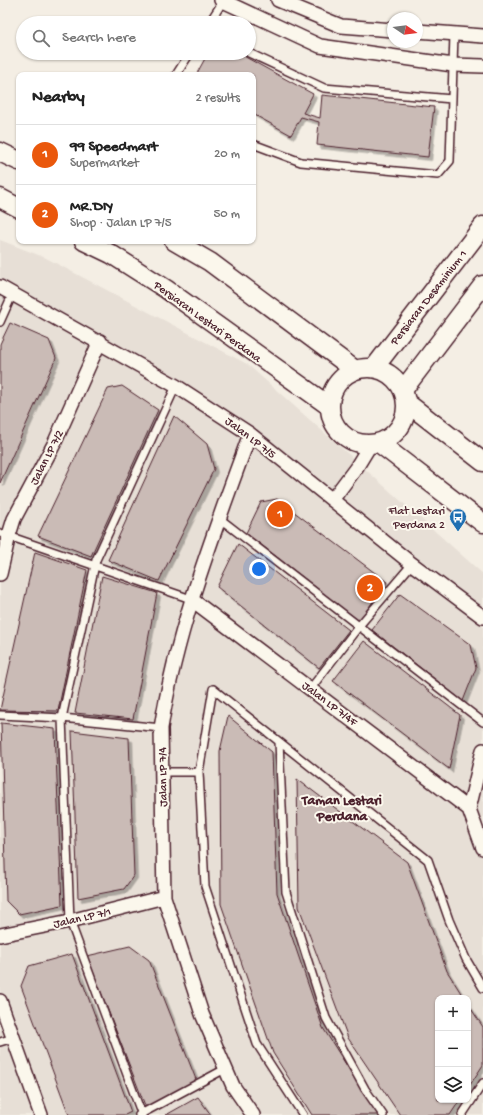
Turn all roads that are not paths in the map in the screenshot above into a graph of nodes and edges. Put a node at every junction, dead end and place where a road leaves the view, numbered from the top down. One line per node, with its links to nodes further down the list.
1 (278, 0): 6 (street)
2 (223, 1): 3 (lane); 4 (street)
3 (213, 16)
4 (255, 16)
5 (256, 16): 12 (street)
6 (387, 30)
7 (423, 31): 8 (street)
8 (454, 34): 9 (street); 12 (lane)
9 (483, 36)
10 (256, 56): 15 (lane)
11 (186, 60): 14 (lane)
12 (453, 65): 13 (street); 15 (lane)
13 (483, 66)
14 (178, 72)
15 (452, 99): 16 (lane)
16 (256, 145)
17 (0, 152): 18 (street)
18 (16, 160)
19 (0, 198): 20 (street)
20 (16, 206)
21 (483, 226): 29 (street, Persiaran Desaminium 1)
22 (90, 244): 33 (street, Persiaran Lestari Perdana)
23 (179, 244): 30 (street)
24 (483, 285): 32 (street)
25 (0, 287): 26 (street, Jalan LP 7/5)
26 (13, 293): 27 (lane); 28 (street, Jalan LP 7/5)
27 (0, 322)
28 (100, 342): 31 (street, Jalan LP 7/5); 40 (street, Jalan LP 7/2)
29 (374, 368): 30 (street); 32 (street)
30 (354, 370): 33 (street)
31 (176, 386): 34 (street, Jalan LP 7/5); 42 (lane)
32 (405, 396): 35 (street); 36 (street)
33 (330, 406): 35 (street)
34 (250, 434): 37 (street, Jalan LP 7/5); 38 (street, Jalan LP 7/4)
35 (374, 444): 37 (street); 39 (street)
36 (483, 462)
37 (332, 500): 41 (street, Jalan LP 7/5)
38 (219, 518): 44 (street, Jalan LP 7/4); 46 (lane)
39 (483, 523)
40 (4, 534): 42 (lane); 43 (street, Jalan LP 7/2)
41 (412, 564): 45 (street, Jalan LP 7/5); 46 (lane)
42 (95, 567): 44 (lane); 49 (lane)
43 (0, 574)
44 (191, 599): 47 (street, Jalan LP 7/4F); 51 (street, Jalan LP 7/4)
45 (483, 617)
46 (359, 626): 47 (lane); 50 (lane)
47 (311, 688): 56 (street, Jalan LP 7/4F)
48 (0, 715): 49 (lane)
49 (62, 718): 51 (lane); 59 (lane)
50 (483, 722)
51 (161, 728): 54 (street, Jalan LP 7/4)
52 (280, 742): 55 (lane); 61 (lane); 71 (lane)
53 (483, 750): 56 (street)
54 (162, 772): 55 (lane); 58 (street, Jalan LP 7/4)
55 (199, 772): 70 (lane)
56 (469, 809): 57 (street)
57 (483, 848)
58 (164, 897): 59 (street, Jalan LP 7/1); 65 (street, Jalan LP 7/4)
59 (70, 921): 60 (street, Jalan LP 7/1); 67 (lane)
60 (0, 935)
61 (482, 984)
62 (0, 1001): 63 (street)
63 (13, 1038): 64 (lane); 68 (street)
64 (0, 1042)
65 (225, 1070): 67 (lane); 69 (street, Jalan LP 7/4)
66 (483, 1083): 72 (lane)
67 (141, 1114)
68 (41, 1115)
69 (253, 1115)
70 (302, 1115)
71 (383, 1115)
72 (462, 1115)

